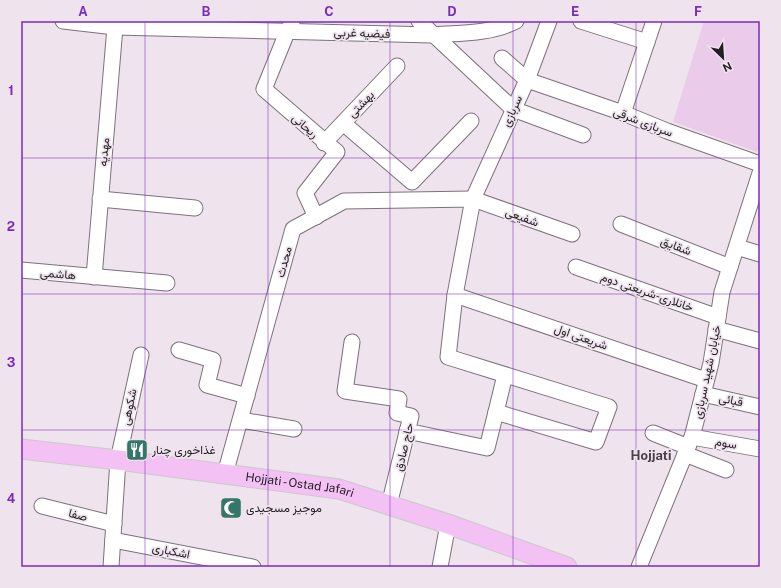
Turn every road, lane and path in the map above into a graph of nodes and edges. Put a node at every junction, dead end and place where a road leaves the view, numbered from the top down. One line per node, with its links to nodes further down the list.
1 (63, 21): 8 (street, فیضیه غربی)
2 (419, 21): 10 (street)
3 (516, 21): 10 (street, فیضیه غربی)
4 (548, 21): 14 (street, سربازی)
5 (581, 21): 11 (street)
6 (654, 21): 11 (street)
7 (235, 25): 8 (street, فیضیه غربی); 9 (street, فیضیه غربی)
8 (115, 26): 23 (street, مهدیه)
9 (291, 26): 10 (street, فیضیه غربی); 20 (street, ریحانی)
10 (432, 35): 15 (street)
11 (647, 42): 16 (street)
12 (502, 58): 14 (street)
13 (397, 66): 18 (street, بهشتی)
14 (527, 80): 15 (street, سربازی); 16 (street, سربازی شرقی)
15 (513, 109): 19 (street); 24 (street, سربازی)
16 (623, 113): 21 (street, سربازی شرقی)
17 (471, 120): 18 (street)
18 (343, 123): 20 (street, بهشتی)
19 (583, 135)
20 (324, 143): 26 (street, ریحانی)
21 (760, 164)
22 (760, 173): 29 (street, خیابان شهید سربازی)
23 (100, 199): 25 (street); 34 (street, مهدیه)
24 (473, 199): 26 (street, محدث); 28 (street, شفیعی); 36 (street, سربازی)
25 (195, 208)
26 (316, 217): 44 (street, محدث)
27 (620, 224): 32 (street, شقایق)
28 (572, 234)
29 (737, 247): 30 (street); 32 (street, خیابان شهید سربازی)
30 (760, 254)
31 (576, 267): 37 (street, خانلاری-شریعتی دوم)
32 (730, 267): 37 (street, خیابان شهید سربازی)
33 (21, 270): 34 (street, هاشمی)
34 (94, 277): 35 (street, هاشمی)
35 (167, 283)
36 (455, 295): 42 (street, سربازی); 43 (street, شریعتی اول)
37 (717, 323): 38 (street, خانلاری-شریعتی دوم); 43 (street, خیابان شهید سربازی)
38 (760, 341)
39 (352, 342): 49 (street, حاج صادق)
40 (179, 350): 44 (street)
41 (141, 355): 54 (street, شکوهی)
42 (505, 375): 46 (street); 46 (street)
43 (705, 387): 45 (street, قبائی); 51 (street, خیابان شهید سربازی)
44 (247, 396): 47 (street, محدث)
45 (760, 407)
46 (496, 412): 49 (street)
47 (240, 420): 48 (street); 56 (street, محدث)
48 (294, 429)
49 (407, 431): 57 (street, حاج صادق)
50 (653, 433): 51 (street)
51 (688, 446): 53 (street, سوم); 55 (street); 67 (street, خیابان شهید سربازی)
52 (21, 449): 54 (main road, Hojjati - Ostad Jafari)
53 (760, 449)
54 (118, 460): 56 (main road, Hojjati - Ostad Jafari); 59 (street, شکوهی)
55 (726, 470)
56 (226, 474): 57 (main road, Hojjati - Ostad Jafari)
57 (390, 505): 60 (main road, Hojjati - Ostad Jafari)
58 (42, 506): 59 (street, صفا)
59 (114, 524): 61 (street, شکوهی)
60 (448, 524): 62 (main road, Hojjati - Ostad Jafari); 65 (street)
61 (113, 540): 63 (street, شکوهی); 64 (street, اشکباری)
62 (538, 562): 66 (main road, Hojjati - Ostad Jafari)
63 (111, 567)
64 (253, 567)
65 (440, 567)
66 (567, 567)
67 (639, 567)

